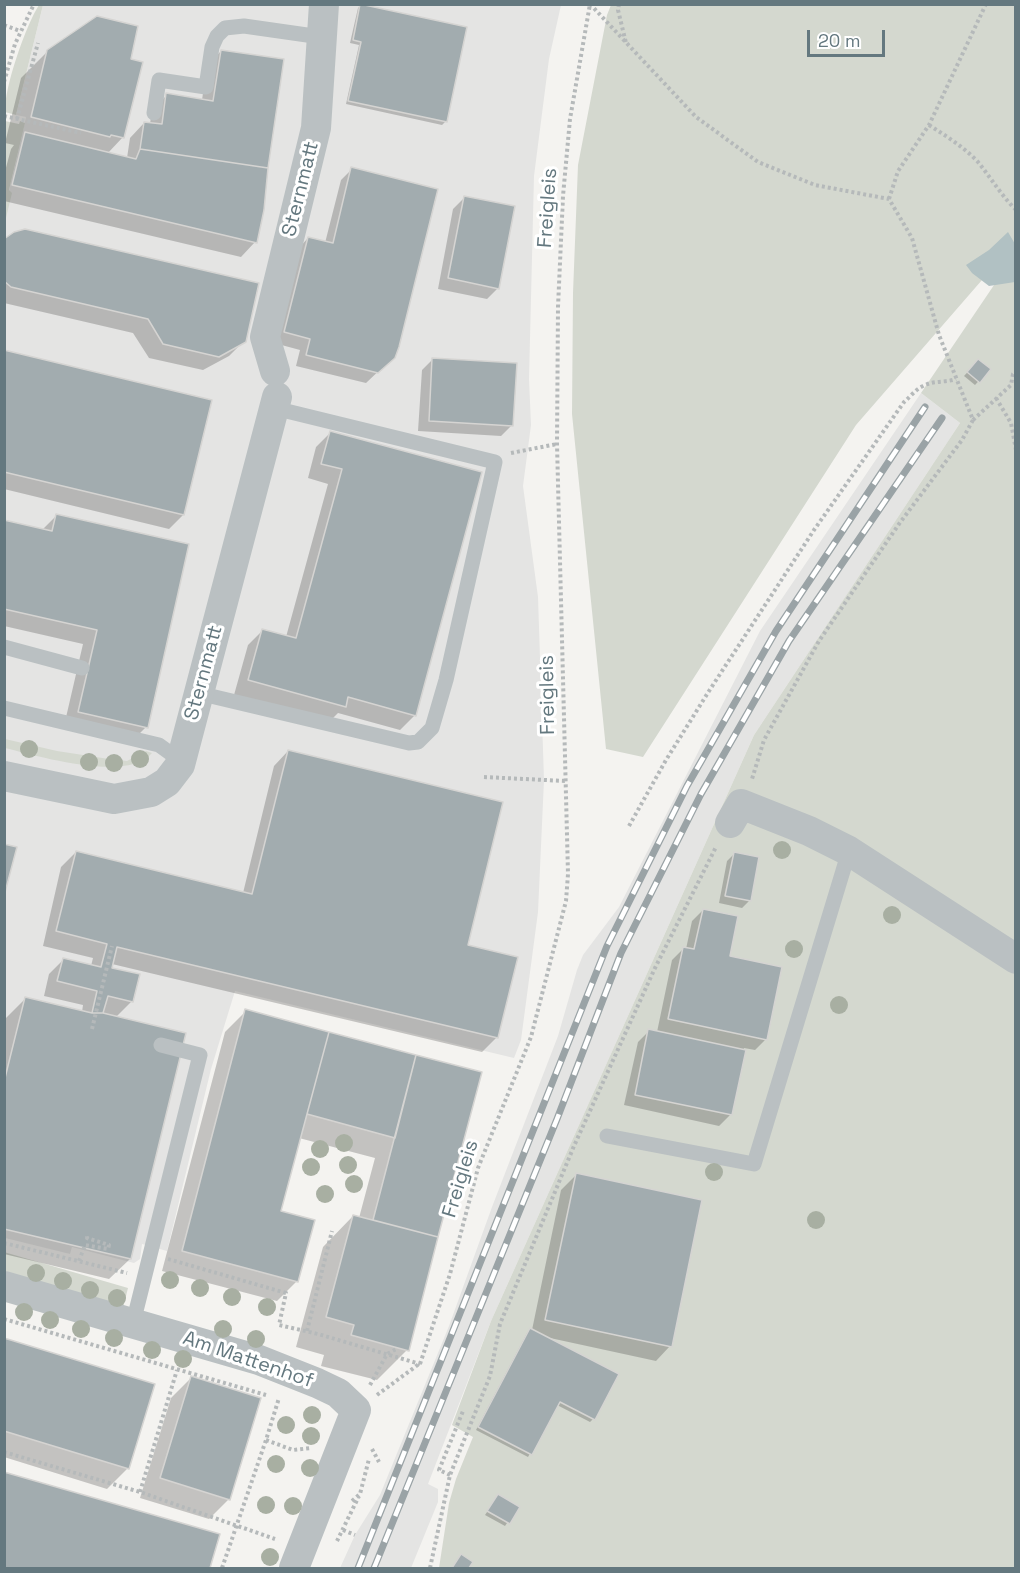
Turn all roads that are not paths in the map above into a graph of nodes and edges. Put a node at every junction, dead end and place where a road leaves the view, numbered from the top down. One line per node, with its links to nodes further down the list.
1 (324, 4): 2 (street, Sternmatt)
2 (321, 38): 3 (lane); 4 (street, Sternmatt)
3 (154, 113)
4 (275, 392): 7 (street, Sternmatt); 7 (lane)
5 (4, 647): 6 (lane)
6 (82, 668)
7 (198, 693): 9 (street, Sternmatt)
8 (4, 708): 9 (lane)
9 (181, 761): 10 (street, Sternmatt)
10 (4, 776)
11 (736, 813): 12 (street)
12 (849, 851): 13 (street); 15 (lane)
13 (1016, 959)
14 (161, 1045): 17 (lane)
15 (607, 1136)
16 (4, 1287): 17 (street, Am Mattenhof)
17 (133, 1323): 18 (street, Am Mattenhof)
18 (298, 1559)

